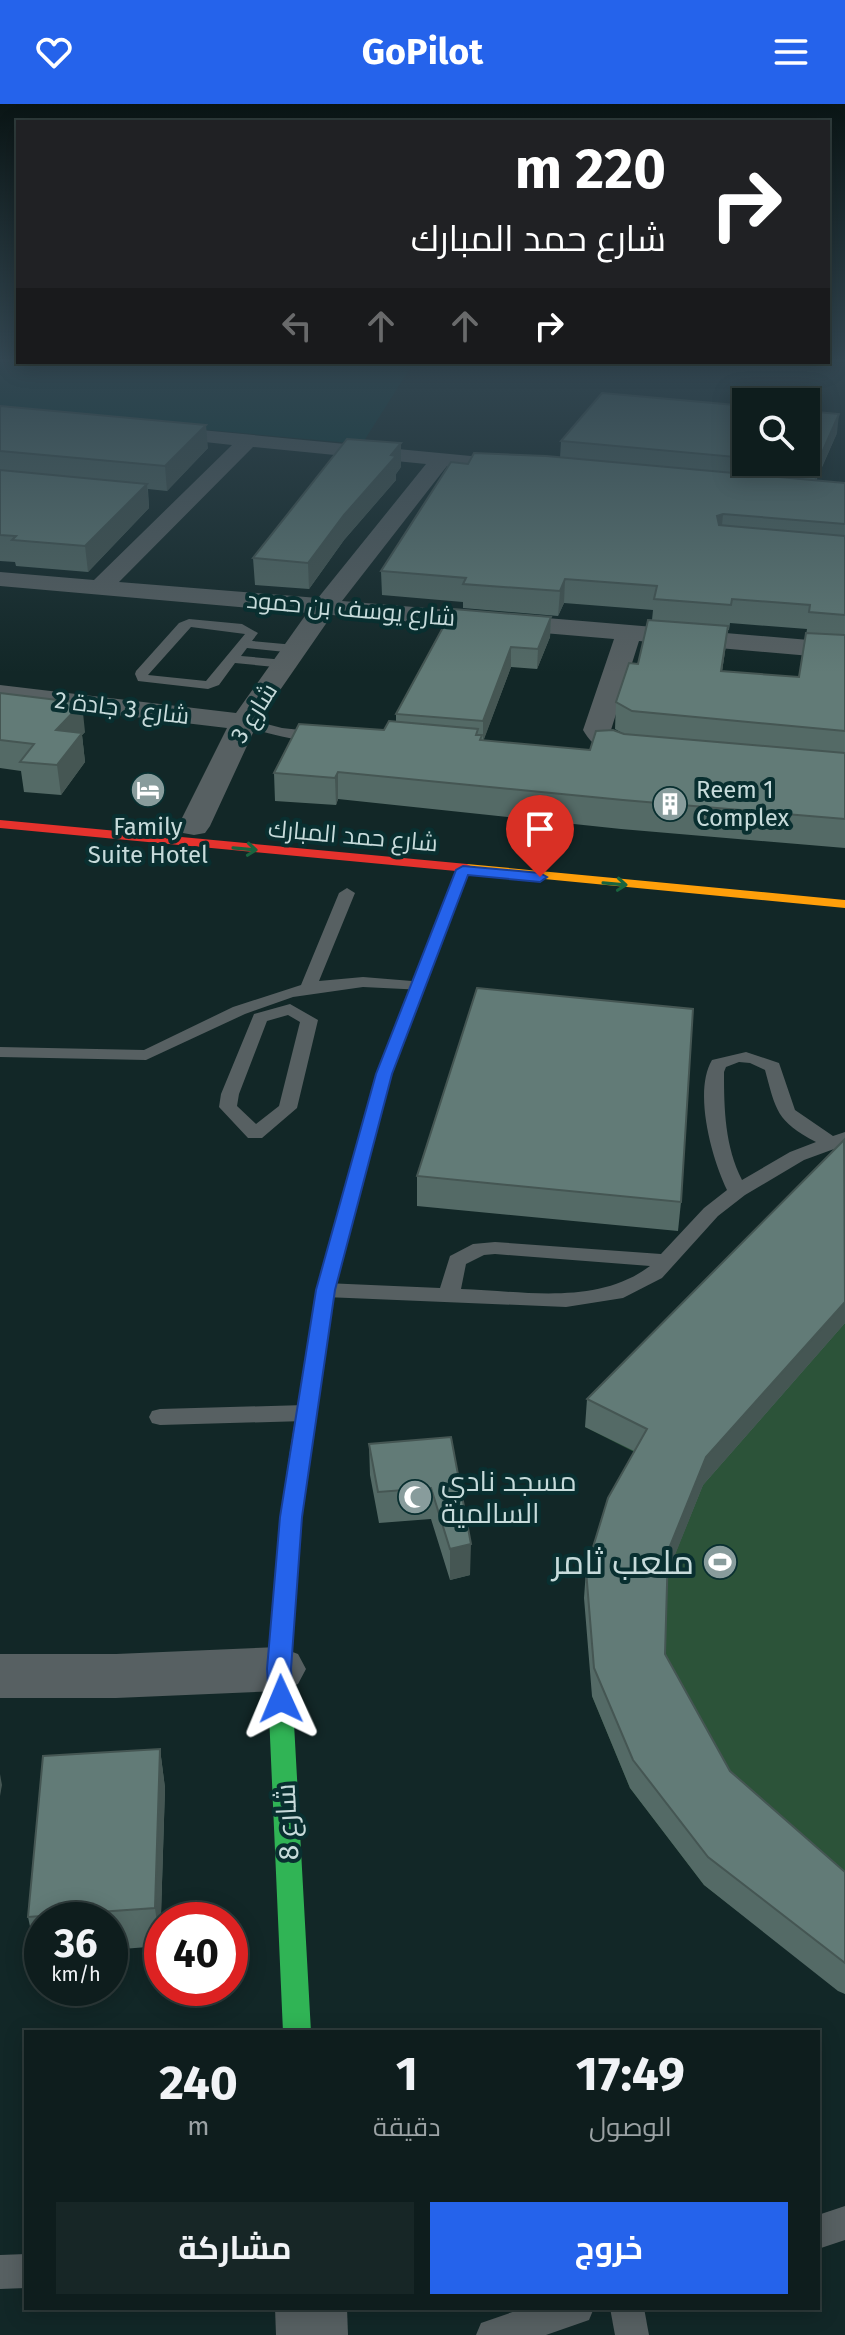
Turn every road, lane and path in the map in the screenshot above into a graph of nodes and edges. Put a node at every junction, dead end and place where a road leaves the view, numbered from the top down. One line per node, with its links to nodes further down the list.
1 (224, 465): 6 (street)
2 (436, 465): 9 (street, شارع 3)
3 (502, 465): 4 (street)
4 (550, 470)
5 (148, 506): 6 (street)
6 (179, 509): 8 (street)
7 (0, 579): 8 (street, شارع يوسف بن حمود)
8 (100, 587): 9 (street, شارع يوسف بن حمود)
9 (325, 606): 10 (street, شارع يوسف بن حمود); 13 (street, شارع 3)
10 (629, 633): 12 (street, شارع يوسف بن حمود); 18 (street)
11 (245, 644): 13 (lane); 14 (lane); 14 (lane)
12 (845, 651)
13 (290, 656): 14 (lane); 16 (street, شارع 3)
14 (234, 659)
15 (0, 693): 16 (street, شارع 3 جادة 2)
16 (244, 722): 17 (lane); 21 (street, شارع 3)
17 (342, 738)
18 (667, 754)
19 (0, 805): 21 (main road, شارع حمد المبارك)
20 (0, 824): 22 (main road, شارع حمد المبارك, one-way to 22)
21 (194, 826): 23 (main road, شارع حمد المبارك)
22 (463, 870): 25 (main road, شارع حمد المبارك, one-way to 25); 27 (main road, شارع 8)
23 (845, 885)
24 (347, 893): 26 (lane)
25 (845, 904)
26 (309, 986): 27 (lane); 28 (lane)
27 (418, 986): 33 (main road, شارع 8)
28 (290, 1000): 28 (lane); 29 (lane)
29 (0, 1052)
30 (838, 1140): 31 (lane); 31 (lane)
31 (738, 1191): 32 (lane)
32 (668, 1261): 34 (lane); 34 (lane)
33 (325, 1290): 34 (lane); 35 (main road, شارع 8)
34 (449, 1295)
35 (305, 1413): 36 (lane); 37 (main road, شارع 8)
36 (160, 1417)
37 (279, 1669): 38 (street); 39 (main road, شارع 8)
38 (0, 1676)
39 (297, 2030)
40 (820, 2222): 41 (lane)
41 (845, 2222): 42 (lane)
42 (820, 2231)
43 (24, 2271): 44 (lane)
44 (0, 2272)
45 (311, 2310): 48 (street)
46 (571, 2310): 49 (lane)
47 (627, 2310): 50 (lane)
48 (312, 2335)
49 (493, 2335)
50 (632, 2335)

